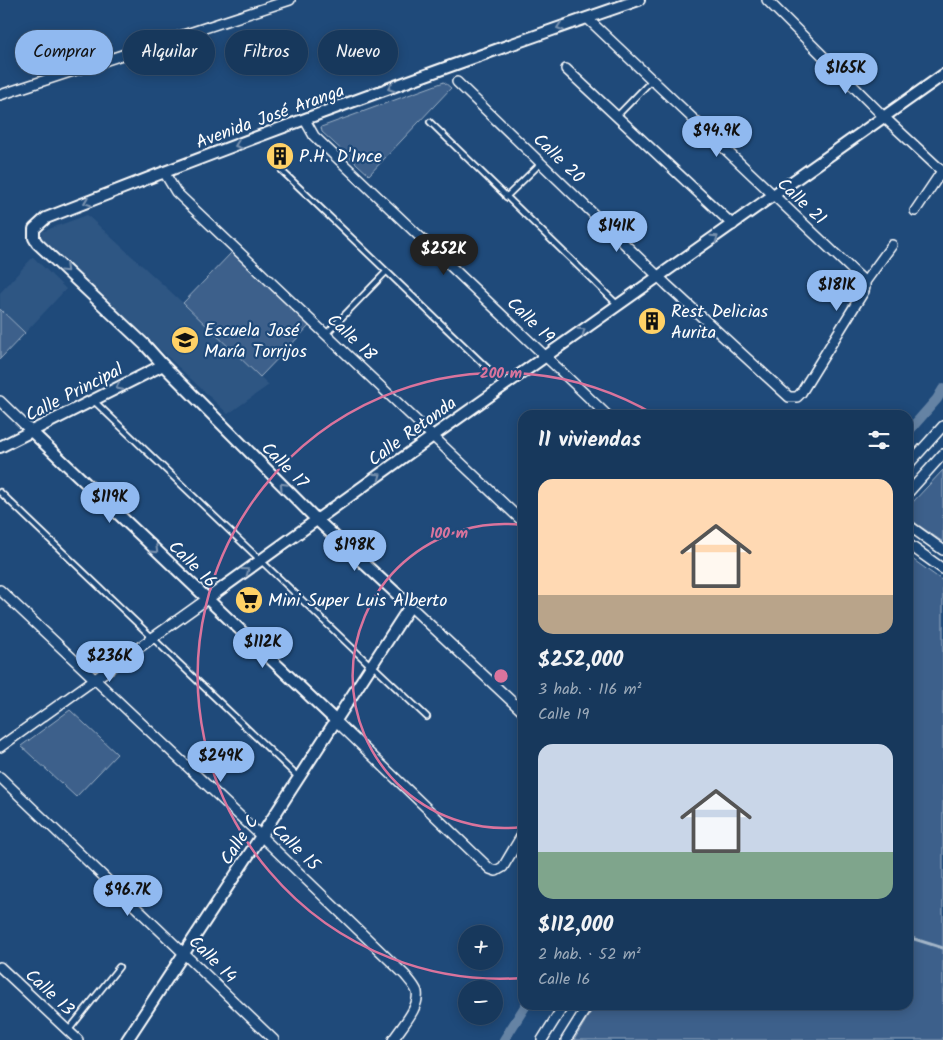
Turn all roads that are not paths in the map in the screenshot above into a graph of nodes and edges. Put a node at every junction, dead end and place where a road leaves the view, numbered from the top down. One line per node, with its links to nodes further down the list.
1 (290, 0): 9 (street)
2 (639, 0): 4 (street, Avenida José Aranga)
3 (767, 0): 11 (street)
4 (588, 18): 7 (street, Calle 21); 12 (street, Avenida José Aranga, one-way to 12)
5 (566, 69): 10 (street)
6 (943, 75): 11 (street, Calle Retonda)
7 (652, 80): 10 (lane); 18 (street, Calle 21)
8 (457, 82): 14 (street, Calle 20)
9 (0, 94)
10 (617, 116): 21 (street)
11 (884, 117): 16 (street); 18 (street, Calle Retonda)
12 (305, 120): 17 (street, Avenida José Aranga, one-way to 17); 29 (street, Calle 19)
13 (430, 122): 19 (lane)
14 (540, 163): 19 (lane); 25 (street, Calle 20)
15 (282, 171): 24 (lane)
16 (942, 171): 20 (street)
17 (164, 172): 22 (street, Avenida José Aranga, one-way to 22); 28 (street, Calle 18)
18 (773, 196): 21 (street, Calle Retonda); 26 (street, Calle 21)
19 (506, 197): 27 (lane)
20 (915, 211)
21 (733, 225): 25 (street, Calle Retonda, one-way to 21)
22 (33, 233): 30 (street, Calle 17, one-way to 30)
23 (892, 244): 26 (street)
24 (386, 272): 28 (lane); 31 (lane)
25 (659, 277): 26 (street, Calle 20); 27 (street, Calle Retonda)
26 (865, 282)
27 (619, 306): 29 (street, Calle Retonda, one-way to 27)
28 (326, 334): 37 (street, Calle 18)
29 (546, 356): 31 (street, Calle Retonda); 34 (street, Calle 19)
30 (163, 365): 32 (street, Calle Principal, one-way to 32); 44 (street, Calle 17, one-way to 30)
31 (505, 385): 37 (street, Calle Retonda)
32 (93, 400): 36 (street, Calle Principal); 48 (lane)
33 (0, 401): 36 (street, Calle 16)
34 (602, 410)
35 (943, 426): 40 (street)
36 (31, 432): 38 (street, Calle Principal); 51 (street, Calle 16, one-way to 51)
37 (433, 436): 43 (street, Calle 18); 44 (street, Calle Retonda, one-way to 37)
38 (0, 447)
39 (943, 454): 41 (street)
40 (913, 459)
41 (913, 487)
42 (0, 492): 53 (lane)
43 (518, 516)
44 (317, 520): 48 (street, Calle Retonda); 52 (street, Calle 17)
45 (913, 529): 47 (street)
46 (913, 548): 49 (street)
47 (943, 550)
48 (261, 560): 51 (street, Calle Retonda, one-way to 48); 54 (lane)
49 (943, 569)
50 (0, 590): 55 (street, Calle 15)
51 (206, 599): 53 (street, Calle Retonda); 58 (street, Calle 16)
52 (410, 606): 54 (street, Calle C); 56 (street, Calle 17)
53 (153, 638): 55 (street, Calle Retonda); 61 (lane)
54 (372, 665): 57 (lane); 58 (street, Calle C)
55 (94, 680): 59 (street, Calle Retonda); 62 (street, Calle 15)
56 (518, 707)
57 (427, 717)
58 (336, 721): 61 (street, Calle C); 63 (street, Calle 16)
59 (0, 747)
60 (0, 777): 64 (street, Calle 14)
61 (299, 778): 62 (street, Calle C)
62 (261, 836): 64 (street, Calle C); 73 (street, Calle 15)
63 (518, 842)
64 (183, 953): 71 (street, Calle C); 72 (street, Calle 14)
65 (0, 967): 69 (street, Calle 13)
66 (119, 967): 69 (lane)
67 (561, 1010): 74 (street)
68 (585, 1010): 75 (street)
69 (68, 1031): 70 (street, Calle 13)
70 (78, 1040)
71 (127, 1040)
72 (274, 1040)
73 (393, 1040)
74 (544, 1040)
75 (566, 1040)

